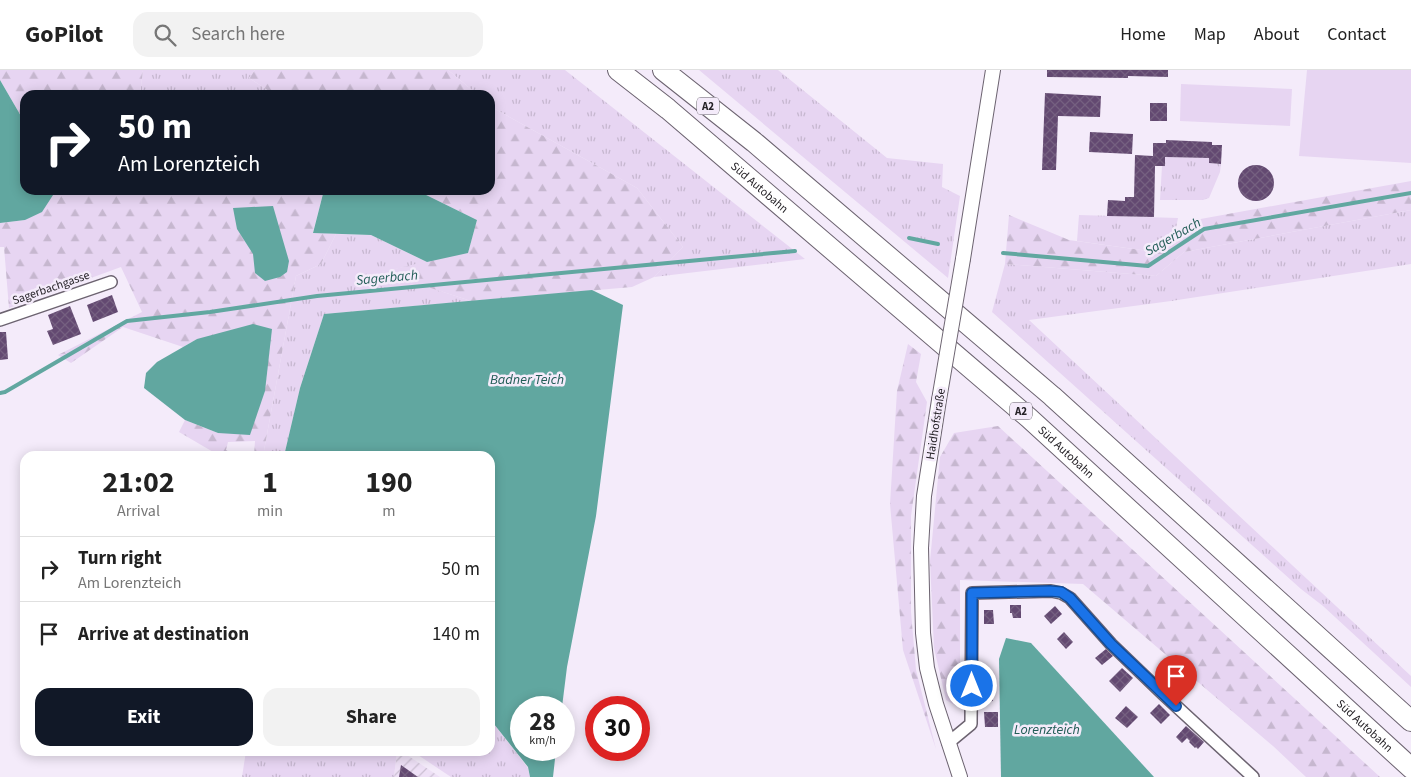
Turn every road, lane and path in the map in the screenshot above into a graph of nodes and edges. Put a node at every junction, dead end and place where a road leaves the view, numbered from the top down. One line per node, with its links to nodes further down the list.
1 (618, 70): 8 (highway, Süd Autobahn / A2)
2 (663, 70): 6 (highway, A2)
3 (993, 70): 7 (street, Haidhofstraße, bridge)
4 (111, 282): 5 (street, Sagerbachgasse)
5 (0, 320)
6 (1411, 720)
7 (948, 743): 9 (street, Haidhofstraße); 10 (street)
8 (1411, 768)
9 (960, 777)
10 (1253, 777)

